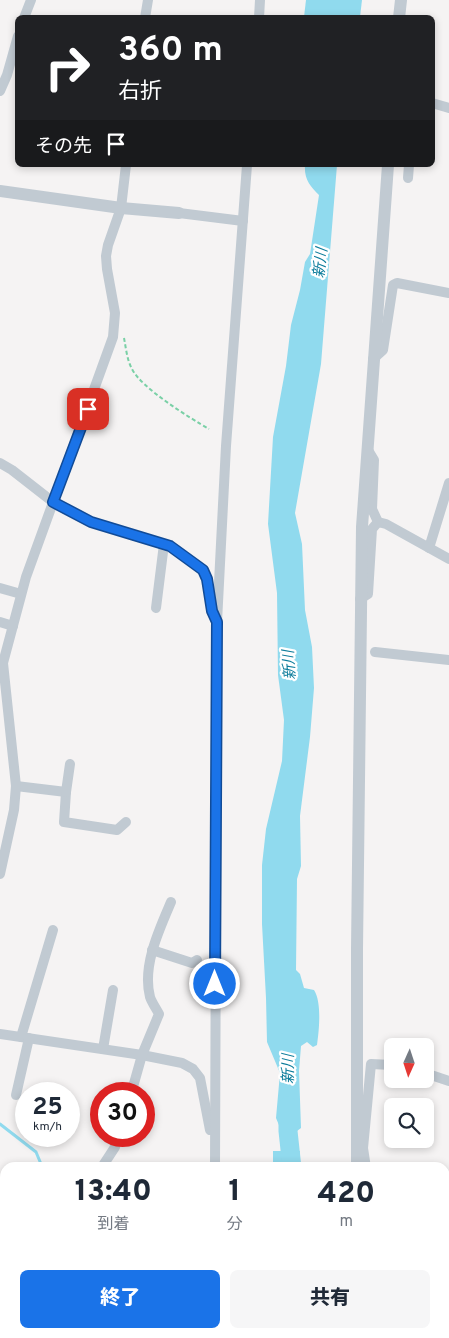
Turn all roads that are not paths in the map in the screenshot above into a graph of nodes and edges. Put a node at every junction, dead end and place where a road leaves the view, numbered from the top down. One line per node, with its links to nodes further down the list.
1 (31, 0): 5 (street)
2 (148, 0): 6 (street)
3 (260, 0): 7 (street)
4 (401, 0): 8 (street)
5 (25, 15)
6 (146, 15)
7 (259, 15)
8 (399, 15)
9 (15, 47): 10 (street)
10 (0, 91)
11 (435, 104): 12 (street)
12 (449, 108)
13 (126, 167): 19 (street)
14 (247, 167): 21 (street)
15 (388, 167): 23 (street)
16 (409, 167): 17 (street)
17 (408, 178)
18 (0, 191): 19 (street)
19 (121, 208): 20 (street); 27 (street)
20 (179, 213): 21 (street)
21 (243, 221): 37 (street)
22 (449, 293): 23 (street)
23 (373, 359): 24 (street)
24 (368, 450): 28 (street); 34 (street)
25 (0, 462): 27 (street)
26 (449, 483): 30 (street)
27 (53, 502): 29 (street); 33 (street)
28 (378, 522): 30 (street); 34 (street)
29 (164, 544): 35 (street); 37 (street)
30 (429, 548): 31 (street)
31 (449, 559)
32 (0, 588): 33 (street)
33 (22, 594): 38 (street)
34 (360, 600): 66 (street)
35 (156, 608)
36 (0, 622): 38 (street)
37 (217, 622): 62 (street)
38 (13, 626): 39 (street)
39 (3, 650): 42 (street)
40 (375, 652): 41 (street)
41 (449, 660)
42 (2, 664): 44 (street)
43 (70, 764): 45 (street)
44 (16, 786): 45 (street); 47 (street)
45 (66, 792): 46 (street)
46 (126, 822)
47 (0, 874)
48 (171, 902): 50 (street)
49 (53, 930): 54 (street)
50 (152, 950): 51 (street); 56 (street)
51 (197, 960)
52 (112, 990): 55 (street)
53 (0, 1034): 54 (street)
54 (25, 1037): 55 (street); 60 (street)
55 (104, 1049): 56 (street)
56 (142, 1055): 61 (street); 62 (street)
57 (384, 1065): 67 (street)
58 (434, 1076): 59 (street)
59 (449, 1081)
60 (18, 1082)
61 (134, 1082)
62 (214, 1136): 65 (street)
63 (115, 1147): 64 (street)
64 (107, 1162)
65 (214, 1162)
66 (357, 1162)
67 (365, 1162)

